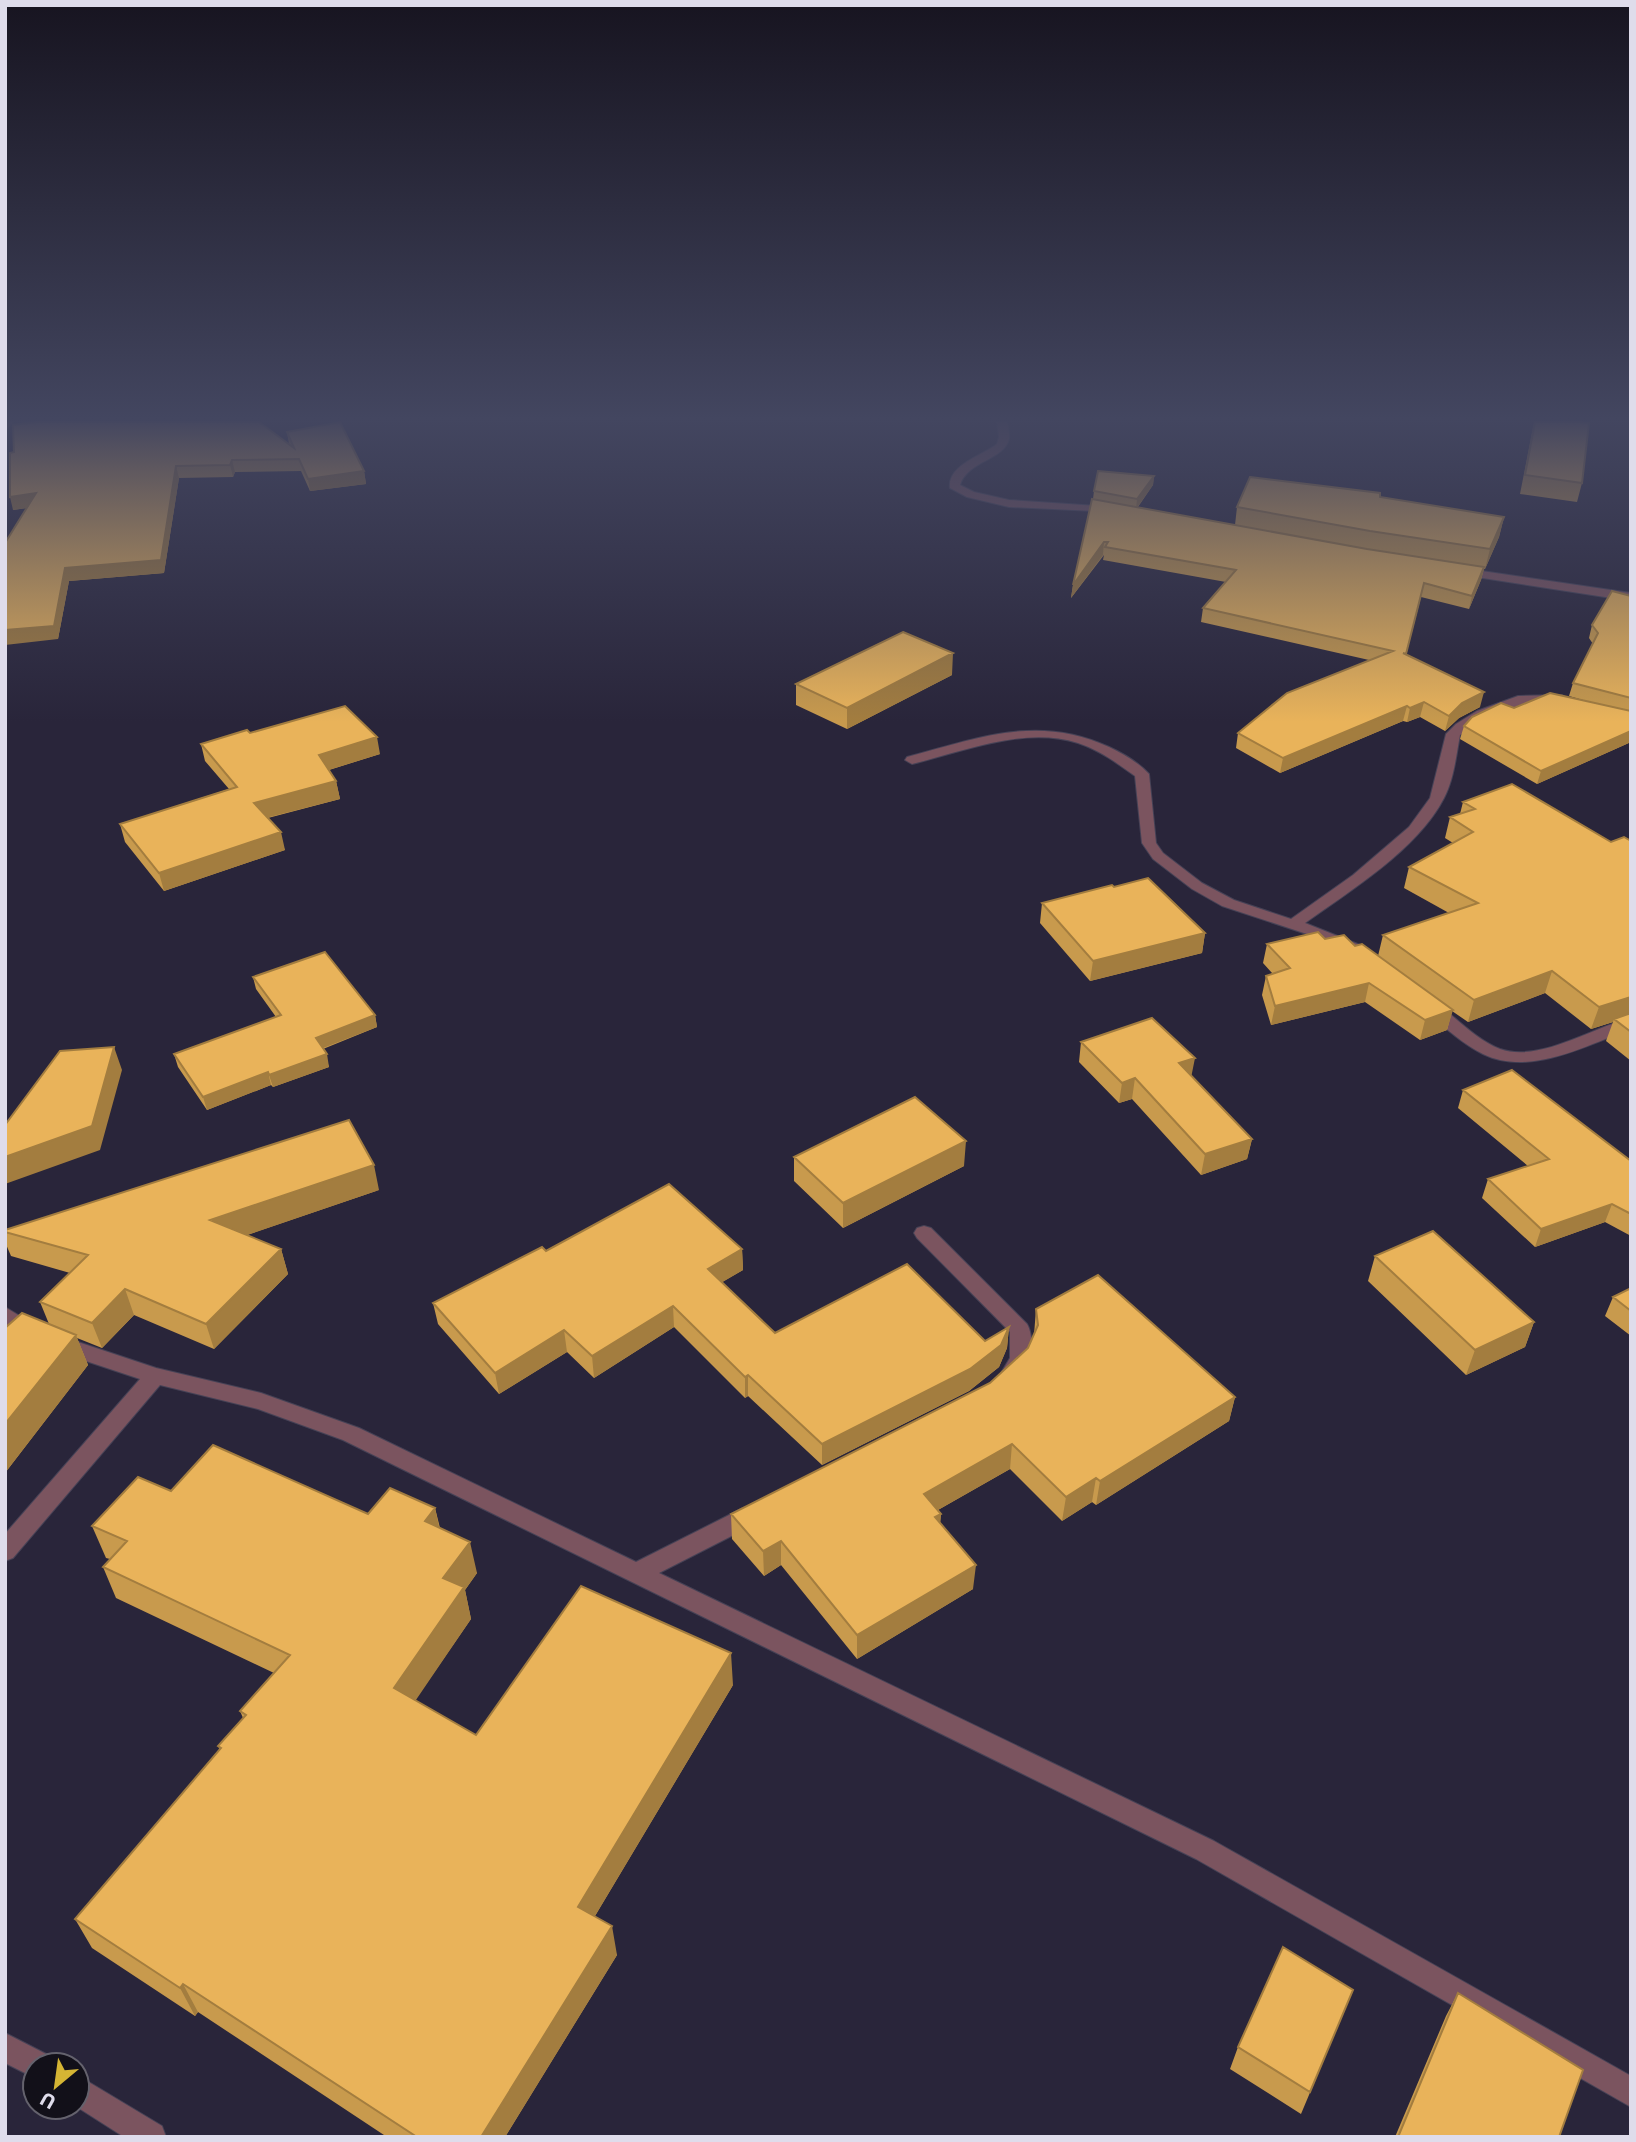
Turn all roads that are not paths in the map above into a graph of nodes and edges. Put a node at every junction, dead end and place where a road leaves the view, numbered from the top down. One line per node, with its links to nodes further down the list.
1 (1453, 570): 2 (street)
2 (1631, 597)
3 (1574, 702): 5 (street)
4 (912, 760): 5 (street)
5 (1292, 925): 6 (street)
6 (1371, 961)
7 (1423, 1001): 8 (street)
8 (1631, 1023)
9 (924, 1233): 12 (street)
10 (5, 1314): 11 (street)
11 (155, 1376): 14 (street); 15 (street)
12 (994, 1387)
13 (771, 1505): 15 (street)
14 (5, 1551)
15 (638, 1572): 18 (street)
16 (5, 2047): 17 (street)
17 (21, 2056)
18 (1631, 2092)
19 (91, 2099): 20 (street)
20 (151, 2137)

